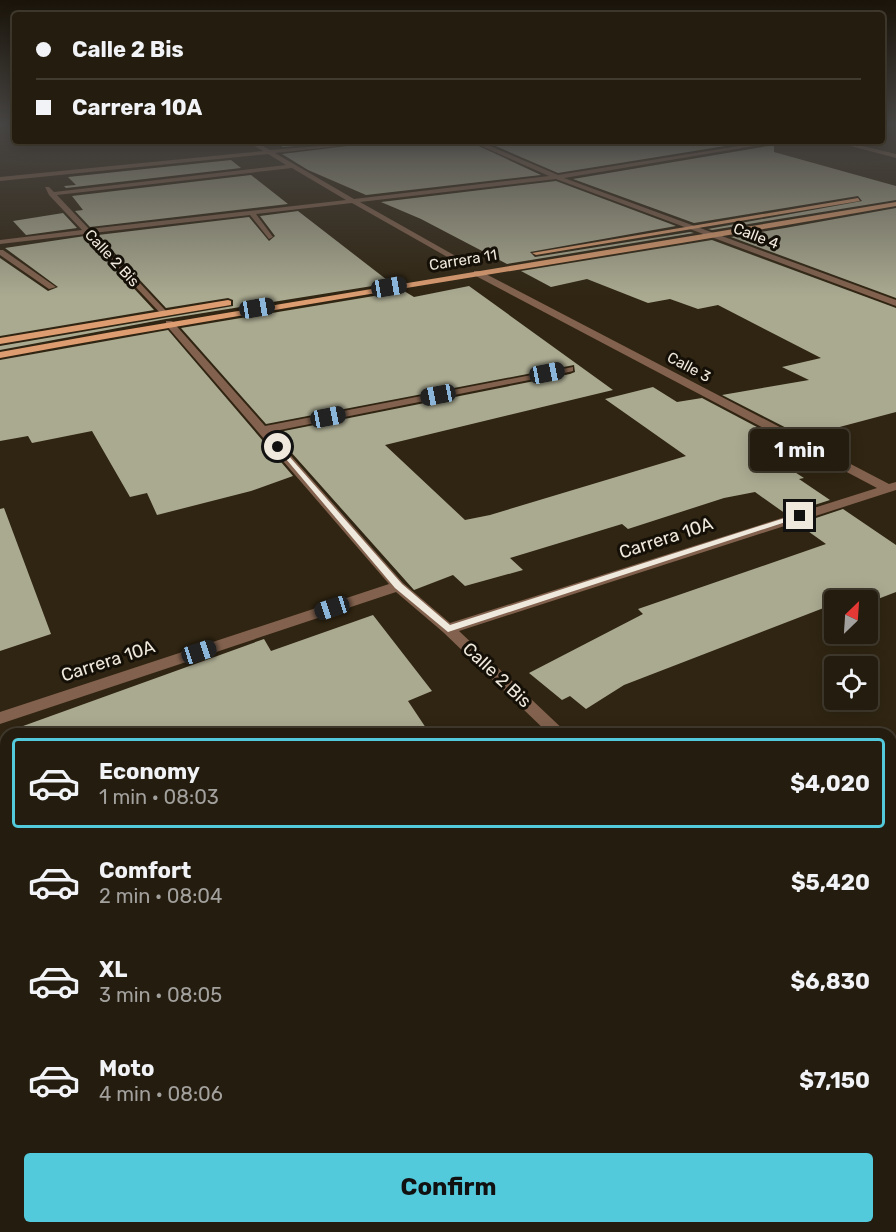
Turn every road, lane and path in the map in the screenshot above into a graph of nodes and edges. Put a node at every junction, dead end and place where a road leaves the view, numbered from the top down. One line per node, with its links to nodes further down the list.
1 (42, 181): 6 (street, Calle 2 Bis)
2 (159, 181): 6 (street)
3 (321, 181): 8 (street)
4 (517, 181): 8 (street)
5 (570, 181): 11 (street, Calle 4)
6 (51, 194): 12 (street, Calle 2 Bis)
7 (873, 198): 11 (main road, Carrera 11)
8 (354, 200): 10 (street); 18 (street)
9 (896, 204): 13 (main road, Carrera 11)
10 (251, 212): 12 (street); 14 (street)
11 (698, 227): 13 (street, Calle 4); 17 (main road, Carrera 11)
12 (86, 231): 15 (street); 24 (street, Calle 2 Bis)
13 (719, 236): 20 (main road, Carrera 11); 23 (street, Calle 4)
14 (269, 237)
15 (0, 242)
16 (0, 252): 21 (street)
17 (523, 255)
18 (465, 265): 19 (main road, Carrera 11); 20 (main road, Carrera 11)
19 (453, 267)
20 (477, 268): 24 (main road, Carrera 11); 29 (street, Calle 3)
21 (52, 287)
22 (232, 302): 24 (main road, Carrera 11)
23 (896, 303)
24 (166, 318): 25 (main road, Carrera 11); 26 (main road, Carrera 11); 28 (street, Calle 2 Bis)
25 (0, 341)
26 (0, 355)
27 (569, 369): 28 (street)
28 (262, 430): 30 (street, Calle 2 Bis)
29 (892, 487): 31 (street, Carrera 10A)
30 (398, 586): 31 (street, Calle 2 Bis); 32 (street, Carrera 10A)
31 (448, 629): 33 (street, Calle 2 Bis)
32 (0, 718)
33 (554, 728)

